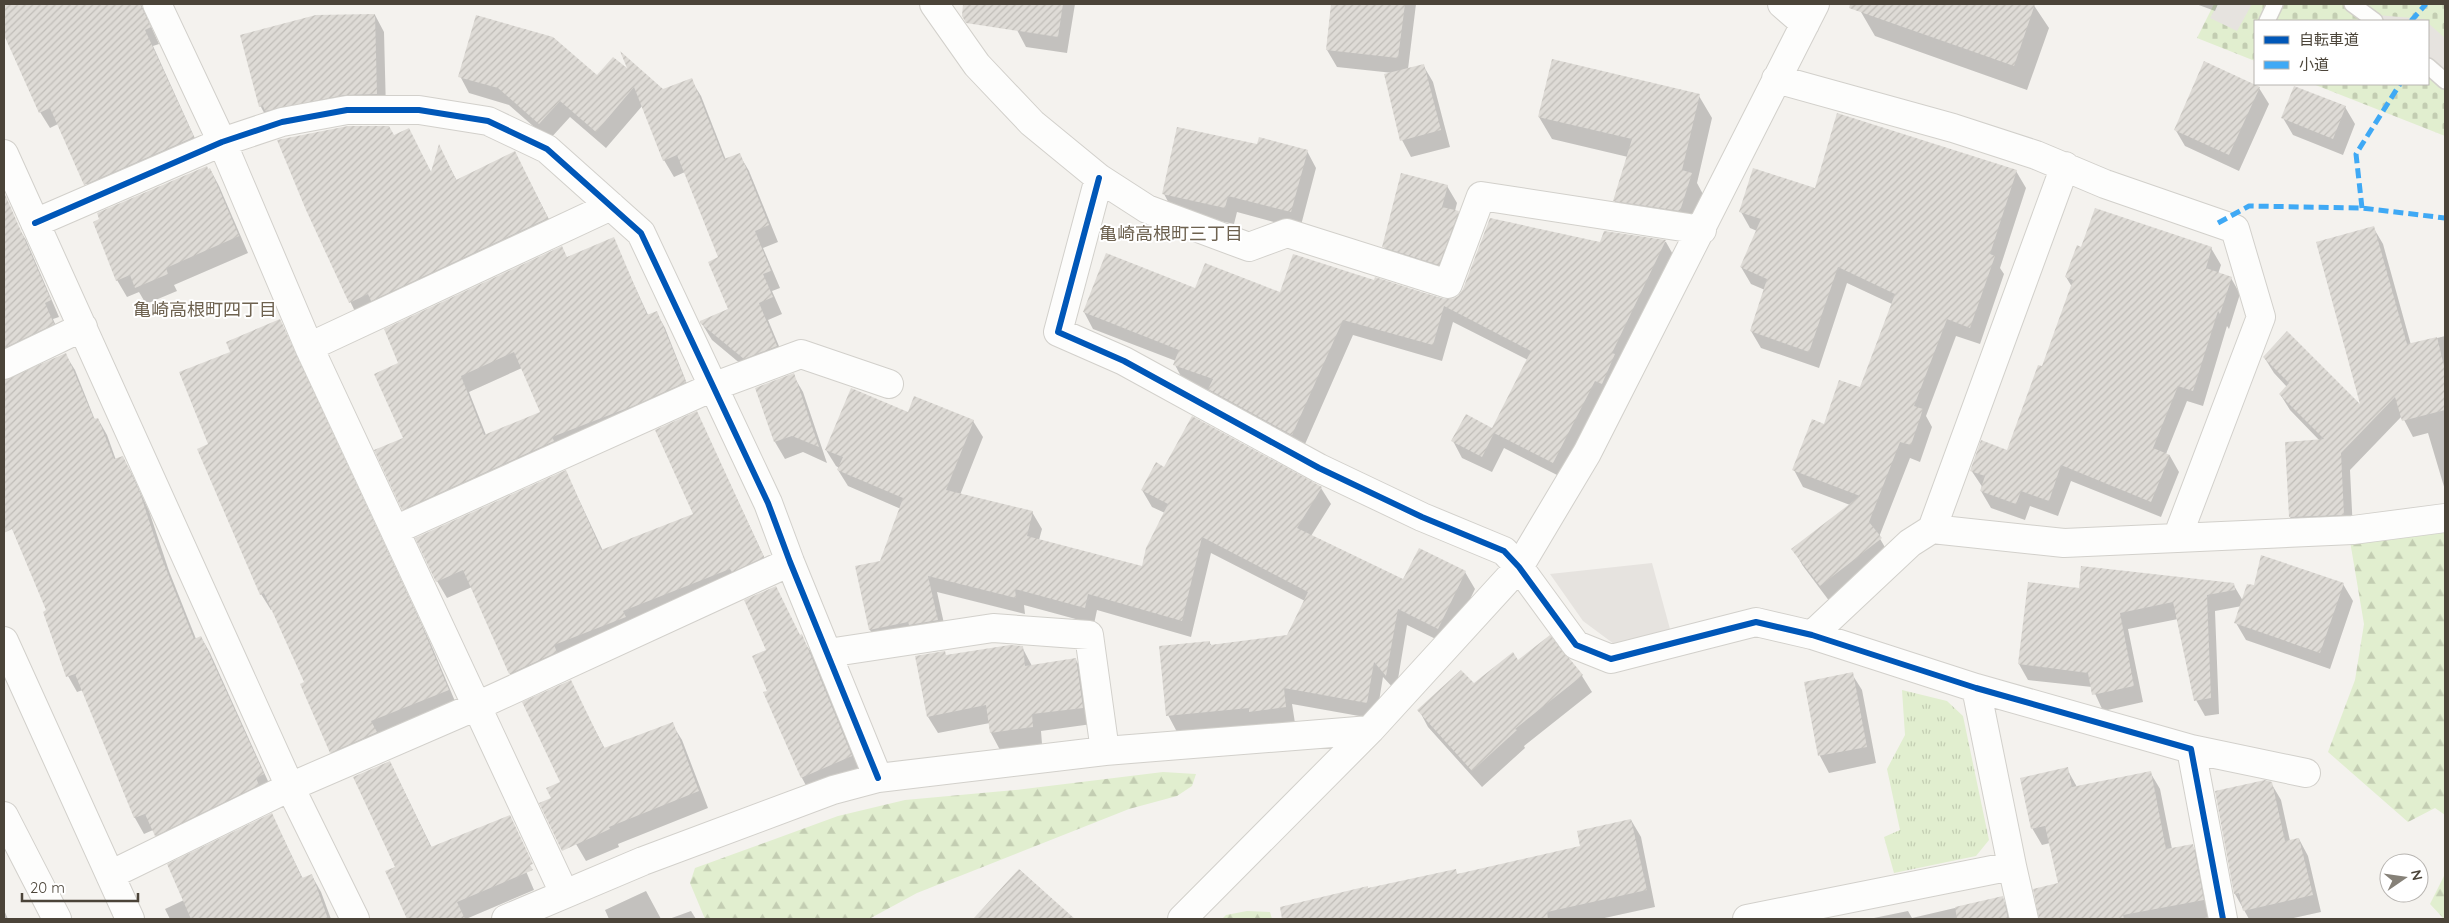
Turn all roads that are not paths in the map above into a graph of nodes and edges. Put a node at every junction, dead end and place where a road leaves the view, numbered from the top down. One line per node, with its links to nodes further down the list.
1 (157, 4): 12 (street)
2 (934, 4): 15 (street)
3 (1782, 4): 6 (street)
4 (2275, 4): 7 (lane)
5 (2352, 4): 8 (lane)
6 (1810, 14): 10 (street)
7 (2267, 20)
8 (2374, 20)
9 (2429, 67): 11 (lane)
10 (1776, 79): 14 (street); 18 (street)
11 (2445, 81)
12 (222, 142): 16 (street); 17 (street); 20 (street)
13 (4, 154): 17 (street)
14 (2065, 166): 25 (street); 27 (street)
15 (1099, 178): 18 (street); 29 (street)
16 (611, 206): 20 (street); 23 (street)
17 (35, 223): 19 (street)
18 (1702, 230): 29 (street)
19 (83, 327): 21 (street); 40 (street)
20 (309, 347): 26 (street)
21 (4, 365)
22 (889, 384): 23 (street)
23 (715, 386): 26 (street); 28 (street)
24 (2445, 518): 27 (street)
25 (1932, 529): 27 (street); 30 (street)
26 (395, 530): 34 (street)
27 (2177, 538)
28 (790, 562): 32 (street); 34 (street)
29 (1519, 567): 30 (street); 35 (street)
30 (1812, 635): 33 (street)
31 (4, 641): 43 (street)
32 (828, 653): 37 (street); 39 (street)
33 (1976, 688): 36 (street); 42 (street)
34 (477, 706): 40 (street); 44 (street)
35 (1370, 730): 37 (street); 50 (street)
36 (2191, 749): 38 (street); 53 (street)
37 (1105, 751): 39 (street)
38 (2306, 773)
39 (878, 778): 44 (street)
40 (290, 787): 43 (street); 48 (street)
41 (4, 816): 46 (street)
42 (2012, 866): 45 (street); 52 (street)
43 (110, 875): 47 (street)
44 (564, 893): 49 (street)
45 (1782, 916): 51 (street)
46 (57, 919)
47 (130, 919)
48 (355, 919)
49 (506, 919)
50 (1182, 919)
51 (1746, 919)
52 (2024, 919)
53 (2223, 919)

